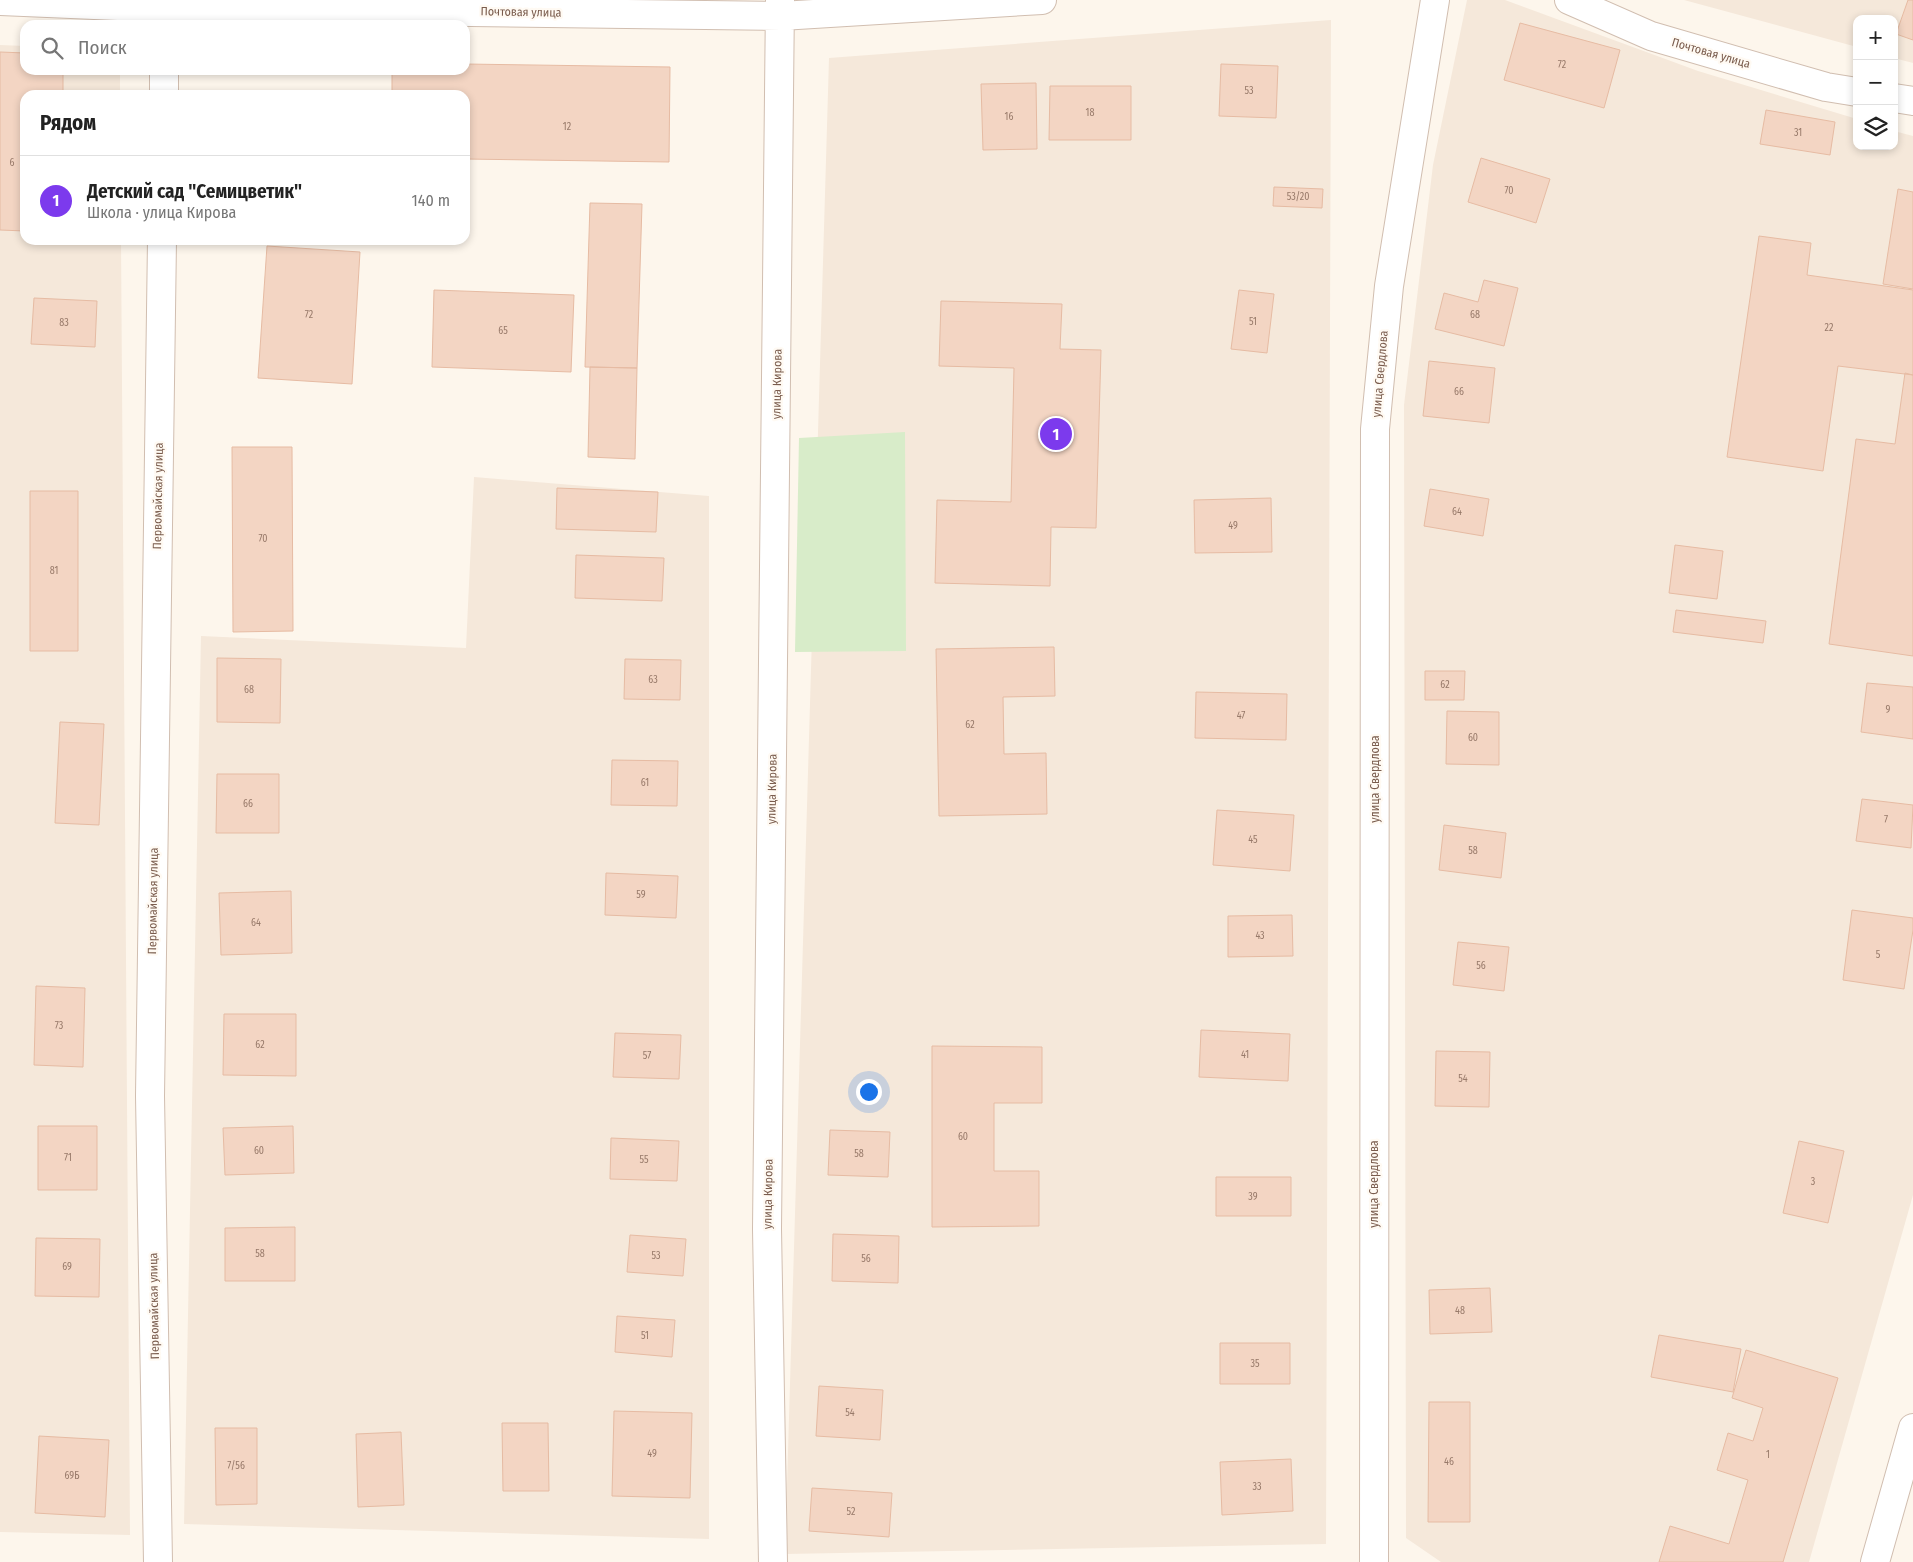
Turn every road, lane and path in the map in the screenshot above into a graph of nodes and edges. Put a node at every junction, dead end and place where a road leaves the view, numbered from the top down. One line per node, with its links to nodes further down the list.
1 (1042, 0): 5 (street, Почтовая улица)
2 (1434, 0): 16 (street, улица Свердлова)
3 (1569, 0): 9 (street, Почтовая улица)
4 (0, 1): 6 (street, Почтовая улица)
5 (780, 8): 6 (street, Почтовая улица); 15 (street, улица Кирова)
6 (165, 11)
7 (164, 75): 8 (street)
8 (164, 90)
9 (1853, 91)
10 (1898, 99): 11 (street)
11 (1913, 101)
12 (162, 245): 14 (street, Первомайская улица)
13 (1913, 1428): 17 (street)
14 (158, 1562)
15 (773, 1562)
16 (1374, 1562)
17 (1875, 1562)

